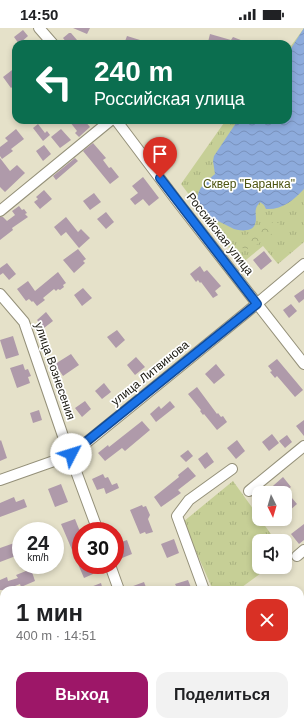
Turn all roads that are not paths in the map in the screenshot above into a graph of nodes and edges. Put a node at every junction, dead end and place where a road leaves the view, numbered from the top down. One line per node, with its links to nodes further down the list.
1 (39, 28): 2 (street)
2 (50, 40)
3 (106, 124): 5 (street)
4 (119, 124): 8 (street, Российская улица)
5 (0, 210)
6 (304, 264): 8 (street, улица Литвинова)
7 (0, 294): 11 (street, улица Вознесения)
8 (257, 304): 9 (street, Российская улица); 11 (street, улица Литвинова)
9 (304, 364)
10 (304, 446): 14 (street)
11 (71, 454): 13 (street, улица Литвинова); 15 (street, улица Вознесения)
12 (232, 469): 18 (street)
13 (0, 480)
14 (249, 491)
15 (95, 522)
16 (113, 574): 17 (street)
17 (118, 586)
18 (203, 586)

